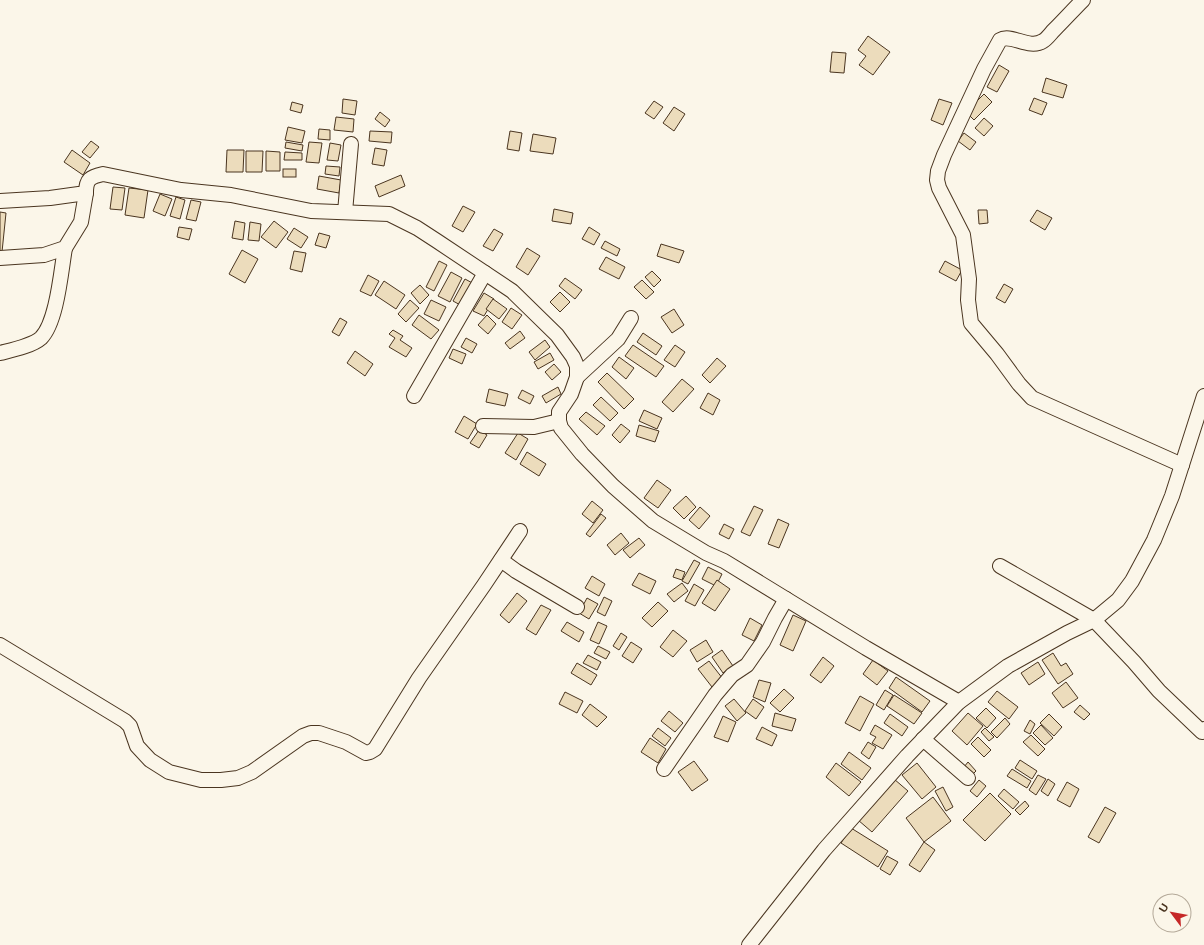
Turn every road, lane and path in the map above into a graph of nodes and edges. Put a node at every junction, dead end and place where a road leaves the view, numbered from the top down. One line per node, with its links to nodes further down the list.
1 (1083, 0): 16 (street)
2 (351, 144): 5 (street)
3 (86, 193): 4 (street); 5 (street); 6 (street)
4 (0, 201)
5 (345, 212): 8 (street)
6 (65, 248): 7 (street); 10 (street)
7 (0, 258)
8 (485, 273): 11 (street); 12 (street)
9 (631, 318): 11 (street)
10 (0, 353)
11 (577, 376): 14 (street)
12 (414, 396)
13 (1204, 396): 16 (street)
14 (559, 421): 15 (street); 20 (street)
15 (484, 426)
16 (1182, 465): 22 (street)
17 (520, 531): 18 (street)
18 (500, 560): 21 (street); 23 (street)
19 (1000, 566): 22 (street)
20 (786, 599): 24 (street); 27 (street)
21 (577, 607)
22 (1094, 620): 24 (street); 25 (street)
23 (0, 644)
24 (959, 702): 26 (street)
25 (1203, 732)
26 (923, 739): 28 (street); 29 (street)
27 (664, 769)
28 (968, 778)
29 (749, 945)

